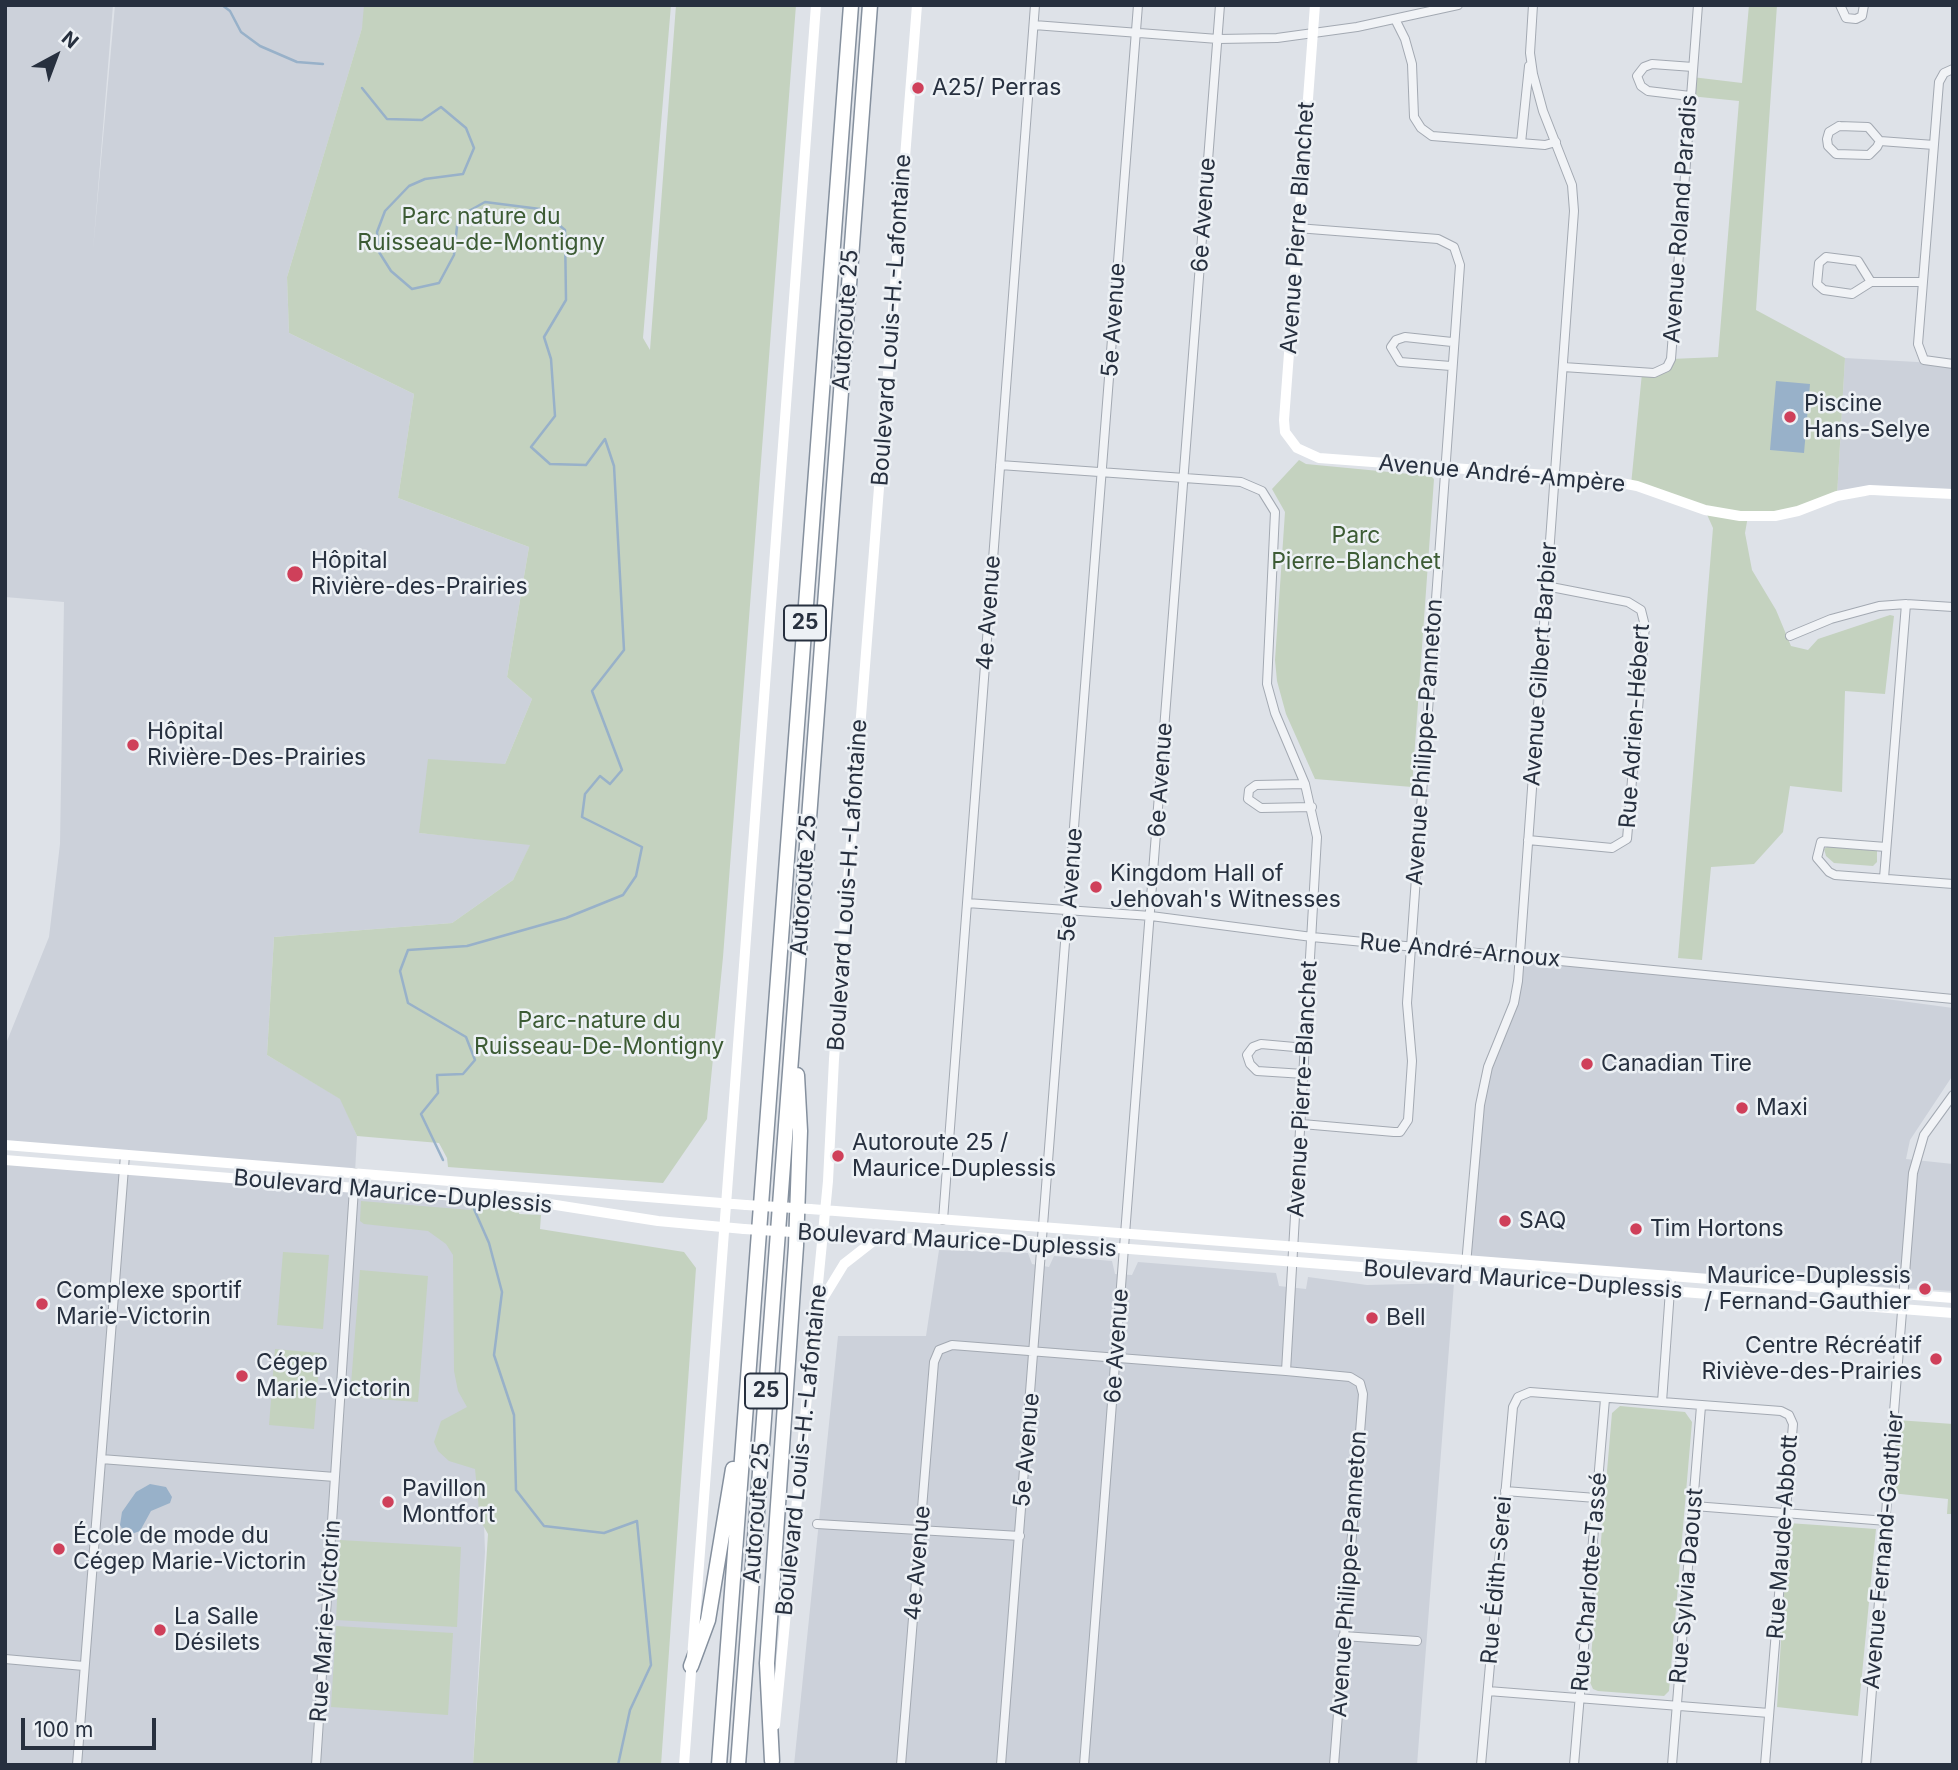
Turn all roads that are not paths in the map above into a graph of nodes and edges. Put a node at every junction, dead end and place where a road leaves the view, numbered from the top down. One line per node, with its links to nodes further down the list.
1 (816, 5): 71 (street)
2 (851, 5): 96 (highway, Autoroute 25 / 25)
3 (870, 5): 58 (highway, Autoroute 25 / 25)
4 (917, 5): 72 (street, Boulevard Louis-H.-Lafontaine)
5 (1035, 5): 15 (street, 4e Avenue)
6 (1138, 5): 16 (street, 5e Avenue)
7 (1220, 5): 18 (street, 6e Avenue)
8 (1315, 5): 17 (street, Avenue Pierre Blanchet)
9 (1458, 5): 14 (street)
10 (1533, 5): 19 (street, Avenue Gilbert Barbier)
11 (1698, 5): 20 (street, Avenue Roland Paradis)
12 (1840, 5): 13 (street)
13 (1864, 5)
14 (1395, 19): 17 (street); 25 (street)
15 (1034, 25): 16 (street); 35 (street, 4e Avenue)
16 (1136, 33): 18 (street); 37 (street, 5e Avenue)
17 (1313, 34): 18 (street); 27 (street, Avenue Pierre Blanchet)
18 (1218, 39): 39 (street, 6e Avenue)
19 (1530, 53): 24 (street, Avenue Gilbert Barbier); 25 (street, Avenue Gilbert Barbier)
20 (1693, 67): 22 (street, Avenue Roland Paradis); 22 (street)
21 (1949, 71): 26 (street)
22 (1690, 96): 33 (street, Avenue Roland Paradis)
23 (1880, 141): 23 (street); 26 (street)
24 (1556, 142): 25 (street); 33 (street, Avenue Gilbert Barbier)
25 (1521, 143)
26 (1934, 145): 29 (street)
27 (1297, 228): 30 (street, Avenue Philippe-Panneton); 34 (street, Avenue Pierre Blanchet)
28 (1871, 282): 28 (street); 29 (street)
29 (1923, 282): 31 (street)
30 (1452, 342): 32 (street, Avenue Philippe-Panneton); 32 (street)
31 (1953, 364)
32 (1451, 366): 36 (street, Avenue Philippe-Panneton)
33 (1563, 367): 38 (street, Avenue Gilbert Barbier)
34 (1297, 448): 36 (street, Avenue André-Ampère)
35 (1000, 464): 37 (street); 51 (street, 4e Avenue)
36 (1446, 467): 38 (street, Avenue André-Ampère); 55 (street, Avenue Philippe-Panneton)
37 (1103, 471): 39 (street); 52 (street, 5e Avenue)
38 (1554, 475): 40 (street, Avenue André-Ampère); 41 (street, Avenue Gilbert Barbier)
39 (1184, 478): 45 (street, Avenue Pierre-Blanchet); 53 (street, 6e Avenue)
40 (1953, 494)
41 (1546, 586): 47 (street, Avenue Gilbert Barbier); 47 (street, Rue Adrien-Hébert)
42 (1906, 604): 43 (street); 44 (street); 48 (street)
43 (1953, 607)
44 (1790, 635)
45 (1305, 784): 46 (street, Avenue Pierre-Blanchet); 46 (street)
46 (1312, 807): 54 (street, Avenue Pierre-Blanchet)
47 (1528, 840): 56 (street, Avenue Gilbert Barbier)
48 (1886, 847): 49 (street); 49 (street)
49 (1884, 878): 50 (street)
50 (1953, 884)
51 (967, 903): 52 (street, Rue André-Arnoux); 73 (street, 4e Avenue)
52 (1069, 910): 53 (street, Rue André-Arnoux); 74 (street, 5e Avenue)
53 (1151, 916): 54 (street, Rue André-Arnoux); 76 (street, 6e Avenue)
54 (1312, 937): 55 (street, Rue André-Arnoux); 59 (street, Avenue Pierre-Blanchet)
55 (1411, 947): 56 (street, Rue André-Arnoux); 64 (street, Avenue Philippe-Panneton)
56 (1520, 956): 57 (street, Rue André-Arnoux); 82 (street, Avenue Gilbert Barbier)
57 (1953, 999)
58 (794, 1017): 119 (highway); 124 (highway, Autoroute 25 / 25)
59 (1306, 1048): 60 (street, Avenue Pierre-Blanchet); 60 (street)
60 (1304, 1074): 64 (street, Avenue Pierre-Blanchet)
61 (1953, 1095): 62 (street, Avenue Fernand-Gauthier)
62 (1944, 1107): 63 (street); 87 (street, Avenue Fernand-Gauthier)
63 (1953, 1112)
64 (1302, 1124): 80 (street, Avenue Pierre-Blanchet)
65 (5, 1145): 66 (street, Boulevard Maurice-Duplessis)
66 (125, 1155): 68 (street); 69 (street, Boulevard Maurice-Duplessis)
67 (5, 1160): 68 (street, Boulevard Maurice-Duplessis)
68 (124, 1170): 70 (street, Boulevard Maurice-Duplessis); 100 (street)
69 (355, 1173): 70 (street, Rue Marie-Victorin); 71 (street, Boulevard Maurice-Duplessis)
70 (353, 1188): 75 (street, Boulevard Maurice-Duplessis); 101 (street, Rue Marie-Victorin)
71 (726, 1203): 72 (street, Boulevard Maurice-Duplessis, bridge); 75 (street)
72 (826, 1211): 73 (street, Boulevard Maurice-Duplessis); 77 (street, Boulevard Louis-H.-Lafontaine)
73 (943, 1220): 74 (street, Boulevard Maurice-Duplessis)
74 (1045, 1226): 76 (street, Boulevard Maurice-Duplessis); 79 (street, 5e Avenue)
75 (724, 1227): 77 (street, Boulevard Maurice-Duplessis, bridge); 114 (street)
76 (1126, 1233): 80 (street, Boulevard Maurice-Duplessis); 81 (street, 6e Avenue)
77 (824, 1235): 78 (street, Boulevard Maurice-Duplessis); 89 (street, Boulevard Louis-H.-Lafontaine)
78 (876, 1239): 79 (street, Boulevard Maurice-Duplessis); 89 (street)
79 (1044, 1242): 81 (street, Boulevard Maurice-Duplessis); 92 (street, 5e Avenue)
80 (1294, 1247): 82 (street, Boulevard Maurice-Duplessis); 83 (street, Avenue Pierre-Blanchet)
81 (1125, 1249): 83 (street, Boulevard Maurice-Duplessis); 93 (street, 6e Avenue)
82 (1467, 1261): 84 (street, Avenue Gilbert Barbier); 85 (street, Boulevard Maurice-Duplessis)
83 (1293, 1262): 84 (street, Boulevard Maurice-Duplessis); 94 (street, Avenue Pierre-Blanchet)
84 (1465, 1276): 86 (street, Boulevard Maurice-Duplessis)
85 (1671, 1276): 86 (street); 87 (street, Boulevard Maurice-Duplessis)
86 (1670, 1292): 90 (street, Boulevard Maurice-Duplessis); 98 (street)
87 (1904, 1294): 88 (street, Boulevard Maurice-Duplessis); 90 (street, Avenue Fernand-Gauthier)
88 (1953, 1298)
89 (817, 1309): 119 (street, Boulevard Louis-H.-Lafontaine)
90 (1903, 1309): 91 (street, Boulevard Maurice-Duplessis); 106 (street, Avenue Fernand-Gauthier)
91 (1953, 1313)
92 (1035, 1350): 93 (street); 108 (street, 4e Avenue); 109 (street, 5e Avenue)
93 (1117, 1357): 94 (street); 127 (street, 6e Avenue)
94 (1286, 1371): 110 (street, Avenue Philippe-Panneton)
95 (1518, 1397): 97 (street, Rue Maude-Abbott); 102 (street, Rue Édith-Serei)
96 (746, 1399): 114 (highway); 123 (highway, Autoroute 25 / 25)
97 (1605, 1399): 98 (street, Rue Maude-Abbott); 103 (street, Rue Charlotte-Tassé)
98 (1662, 1402): 99 (street, Rue Maude-Abbott)
99 (1701, 1406): 104 (street, Rue Sylvia Daoust); 105 (street, Rue Maude-Abbott)
100 (101, 1459): 101 (street); 113 (street)
101 (335, 1477): 121 (street, Rue Marie-Victorin)
102 (1505, 1491): 103 (street); 115 (street, Rue Édith-Serei)
103 (1596, 1498): 116 (street, Rue Charlotte-Tassé)
104 (1694, 1506): 105 (street); 117 (street, Rue Sylvia Daoust)
105 (1786, 1514): 106 (street); 118 (street, Rue Maude-Abbott)
106 (1887, 1521): 133 (street, Avenue Fernand-Gauthier)
107 (817, 1524): 108 (street)
108 (920, 1531): 109 (street); 125 (street, 4e Avenue)
109 (1020, 1536): 126 (street, 5e Avenue)
110 (1343, 1636): 111 (street); 128 (street, Avenue Philippe-Panneton)
111 (1417, 1641)
112 (5, 1659): 113 (street)
113 (84, 1665): 120 (street)
114 (691, 1666): 122 (street)
115 (1488, 1691): 116 (street); 129 (street, Rue Édith-Serei)
116 (1581, 1697): 117 (street); 130 (street, Rue Charlotte-Tassé)
117 (1677, 1706): 118 (street); 131 (street, Rue Sylvia Daoust)
118 (1769, 1713): 132 (street, Rue Maude-Abbott)
119 (772, 1763)
120 (77, 1765)
121 (316, 1765)
122 (684, 1765)
123 (719, 1765)
124 (738, 1765)
125 (901, 1765)
126 (1001, 1765)
127 (1084, 1765)
128 (1334, 1765)
129 (1481, 1765)
130 (1574, 1765)
131 (1672, 1765)
132 (1765, 1765)
133 (1866, 1765)

